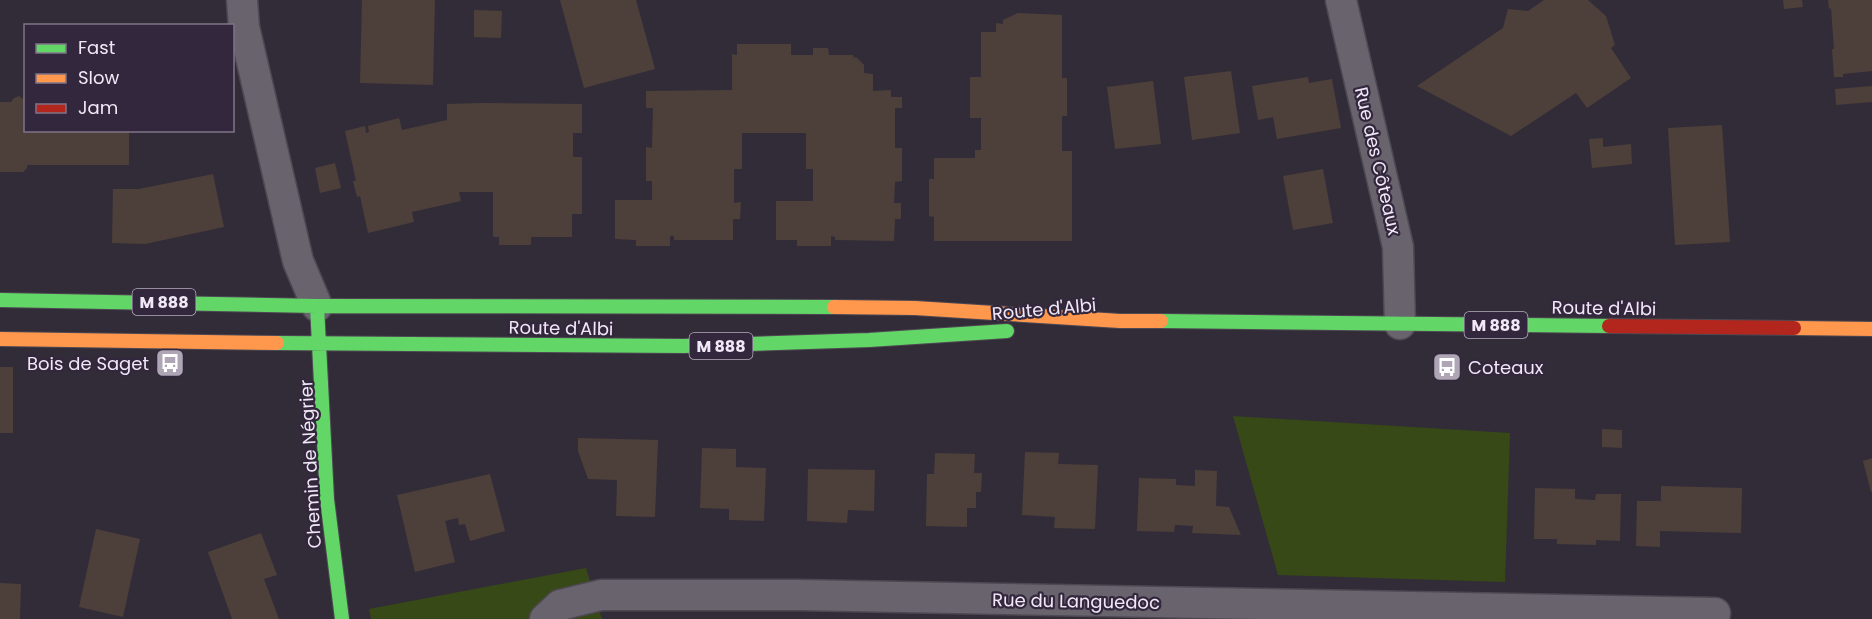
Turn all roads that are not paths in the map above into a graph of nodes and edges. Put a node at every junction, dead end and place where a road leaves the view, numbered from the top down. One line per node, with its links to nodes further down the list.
1 (243, 0): 4 (street)
2 (1341, 0): 6 (street, Rue des Côteaux)
3 (0, 300): 4 (main road, Route d'Albi / M 888)
4 (317, 306): 5 (main road, Route d'Albi / M 888); 9 (main road, Chemin de Négrier)
5 (1120, 321): 6 (main road, Route d'Albi / M 888); 9 (main road, Route d'Albi / M 888)
6 (1400, 324): 7 (main road, Route d'Albi / M 888)
7 (1872, 329)
8 (0, 339): 9 (main road, Route d'Albi / M 888)
9 (321, 345): 12 (main road, Chemin de Négrier)
10 (800, 607): 11 (street, Rue du Languedoc); 13 (street, Rue du Languedoc)
11 (1101, 610): 14 (street, Rue du Languedoc)
12 (342, 619)
13 (545, 619)
14 (1714, 619)

